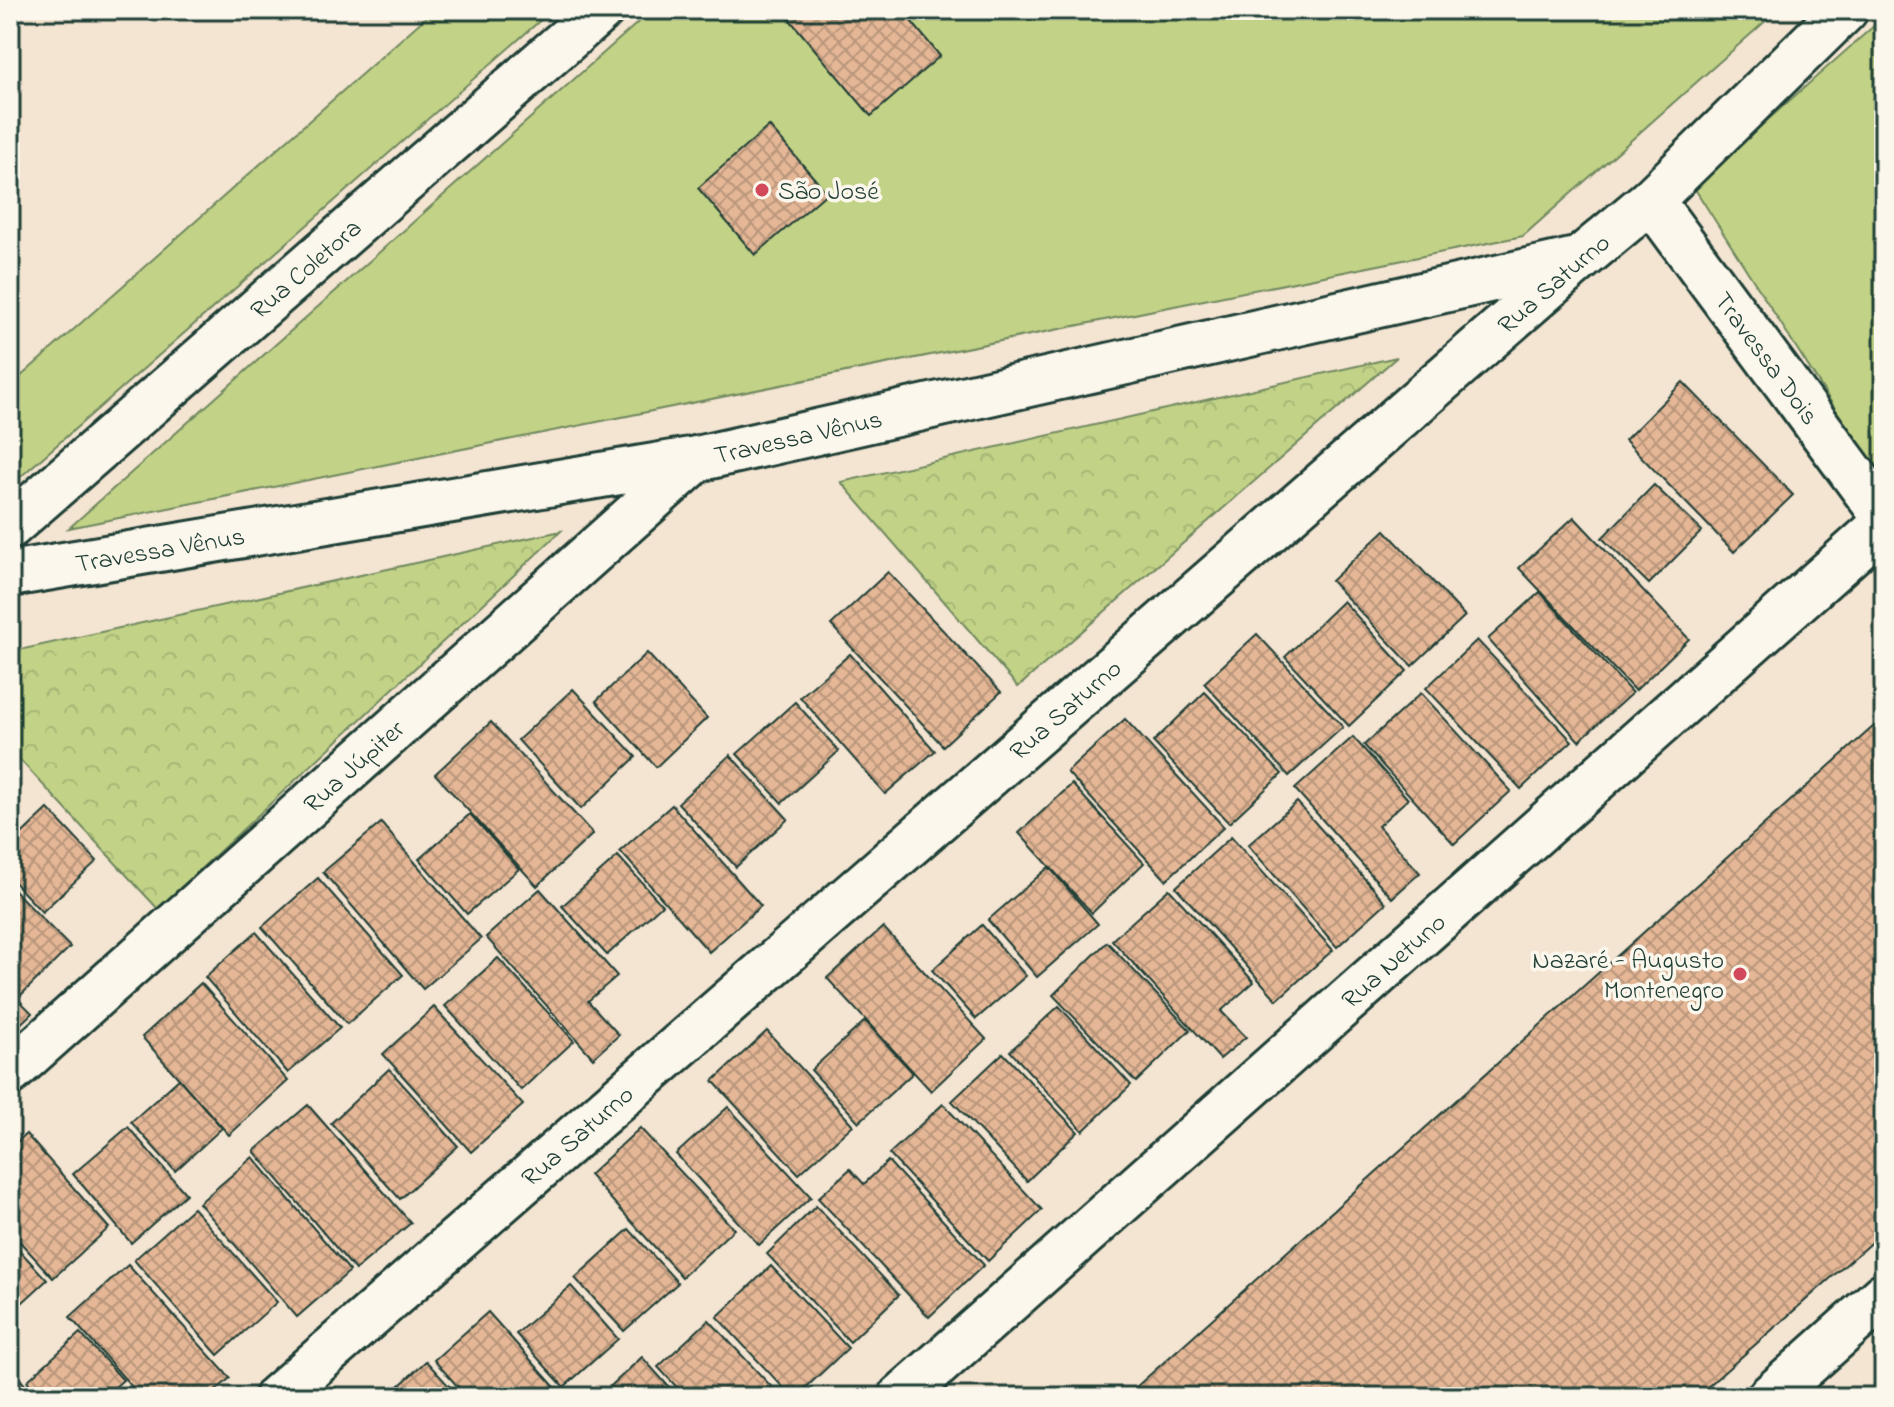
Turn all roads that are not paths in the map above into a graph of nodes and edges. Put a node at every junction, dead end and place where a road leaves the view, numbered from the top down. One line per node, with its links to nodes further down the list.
1 (601, 10): 8 (street, Rua Coletora)
2 (1845, 10): 3 (street, Rua Saturno)
3 (1651, 200): 4 (street, Rua Saturno); 6 (street, Travessa Dois)
4 (1579, 260): 5 (street, Travessa Vênus); 12 (street, Rua Saturno)
5 (697, 459): 9 (street, Travessa Vênus); 10 (street, Rua Júpiter)
6 (1884, 516)
7 (1884, 524): 13 (street, Rua Netuno)
8 (10, 526)
9 (10, 574)
10 (10, 1072)
11 (1884, 1295): 14 (street)
12 (277, 1397)
13 (901, 1397)
14 (1770, 1397)

